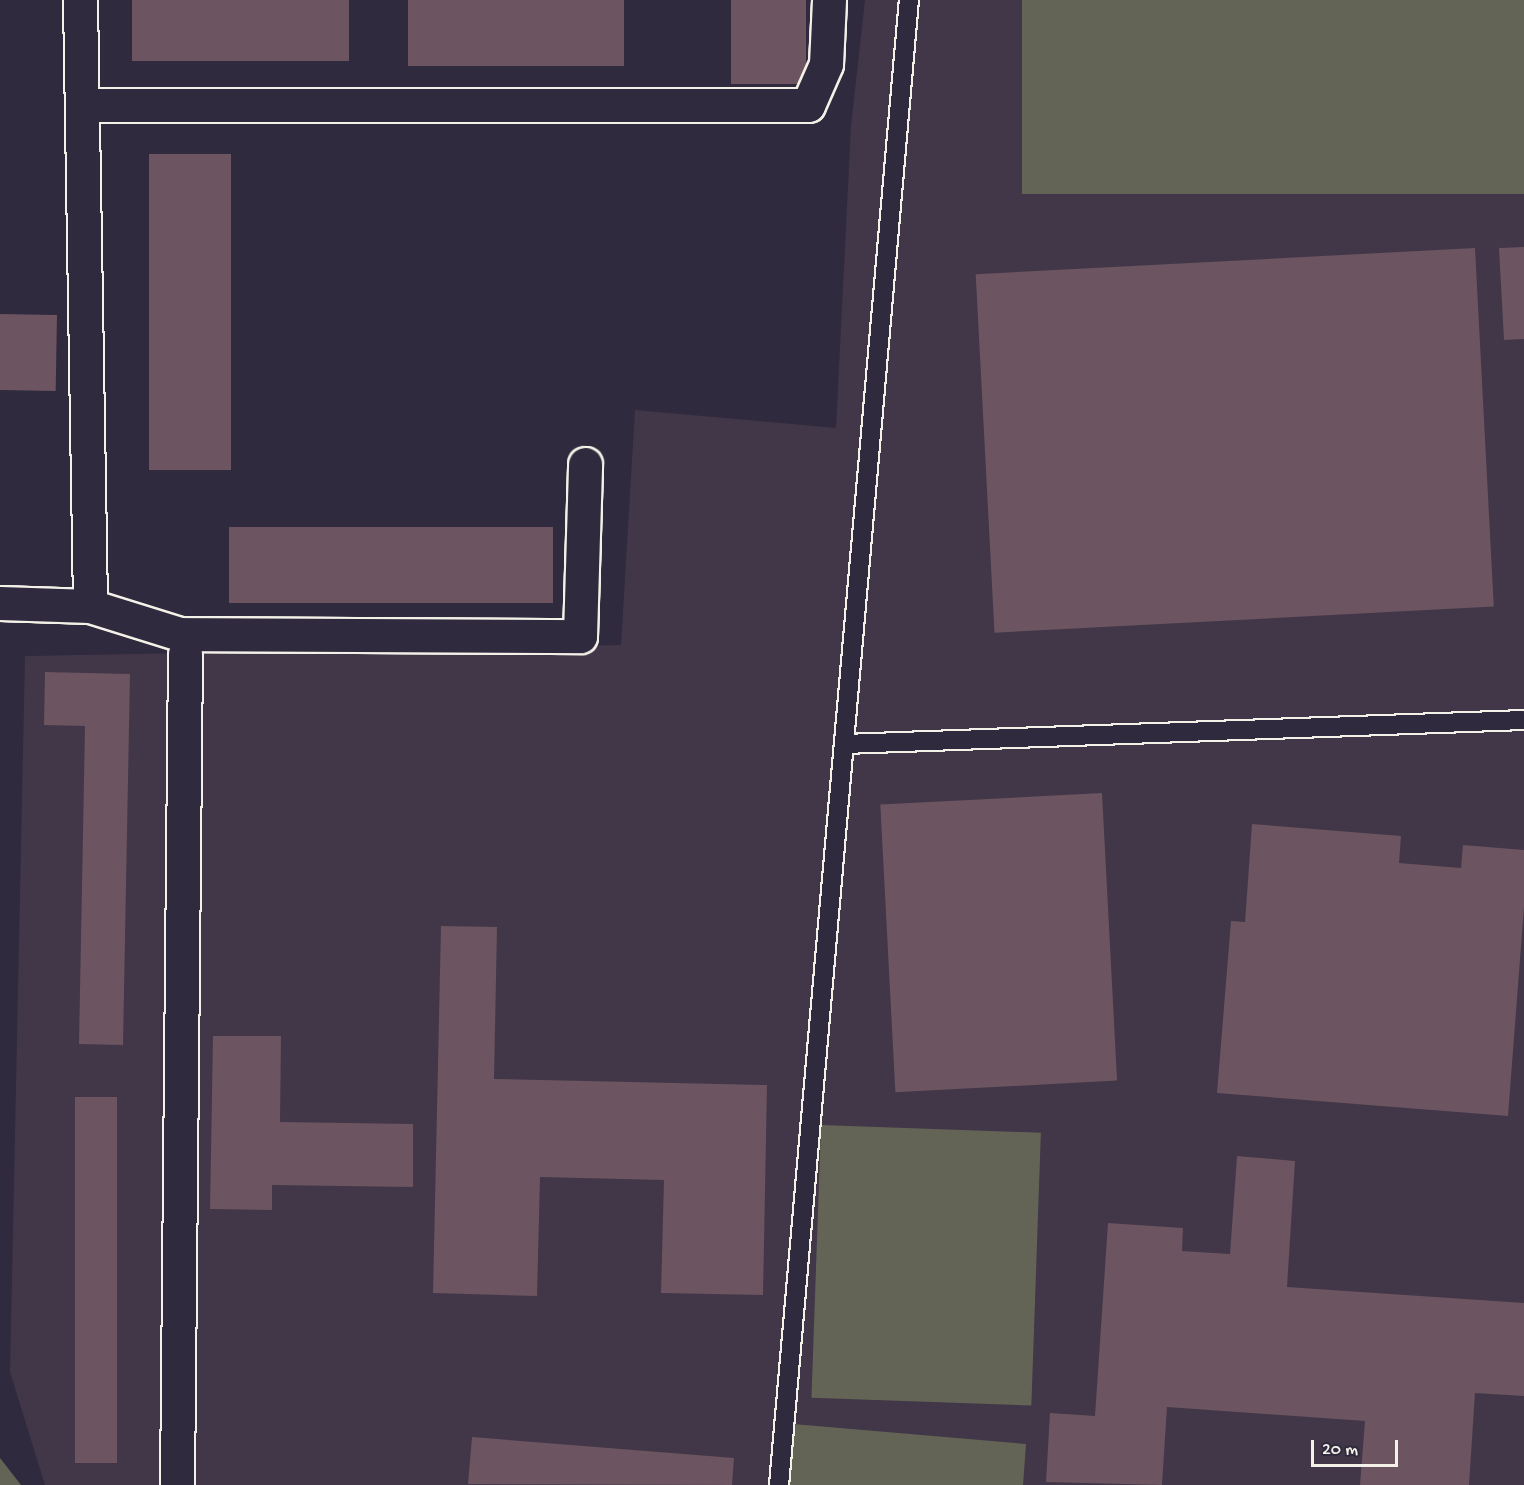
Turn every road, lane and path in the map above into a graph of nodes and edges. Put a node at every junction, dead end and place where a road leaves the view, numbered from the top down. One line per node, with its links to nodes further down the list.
1 (80, 0): 4 (street)
2 (829, 0): 4 (street)
3 (909, 0): 10 (lane)
4 (82, 105): 7 (street)
5 (585, 464): 7 (street)
6 (0, 603): 7 (street)
7 (90, 606)
8 (184, 654): 11 (street)
9 (1524, 720): 10 (lane)
10 (844, 744): 12 (lane)
11 (177, 1485)
12 (779, 1485)

